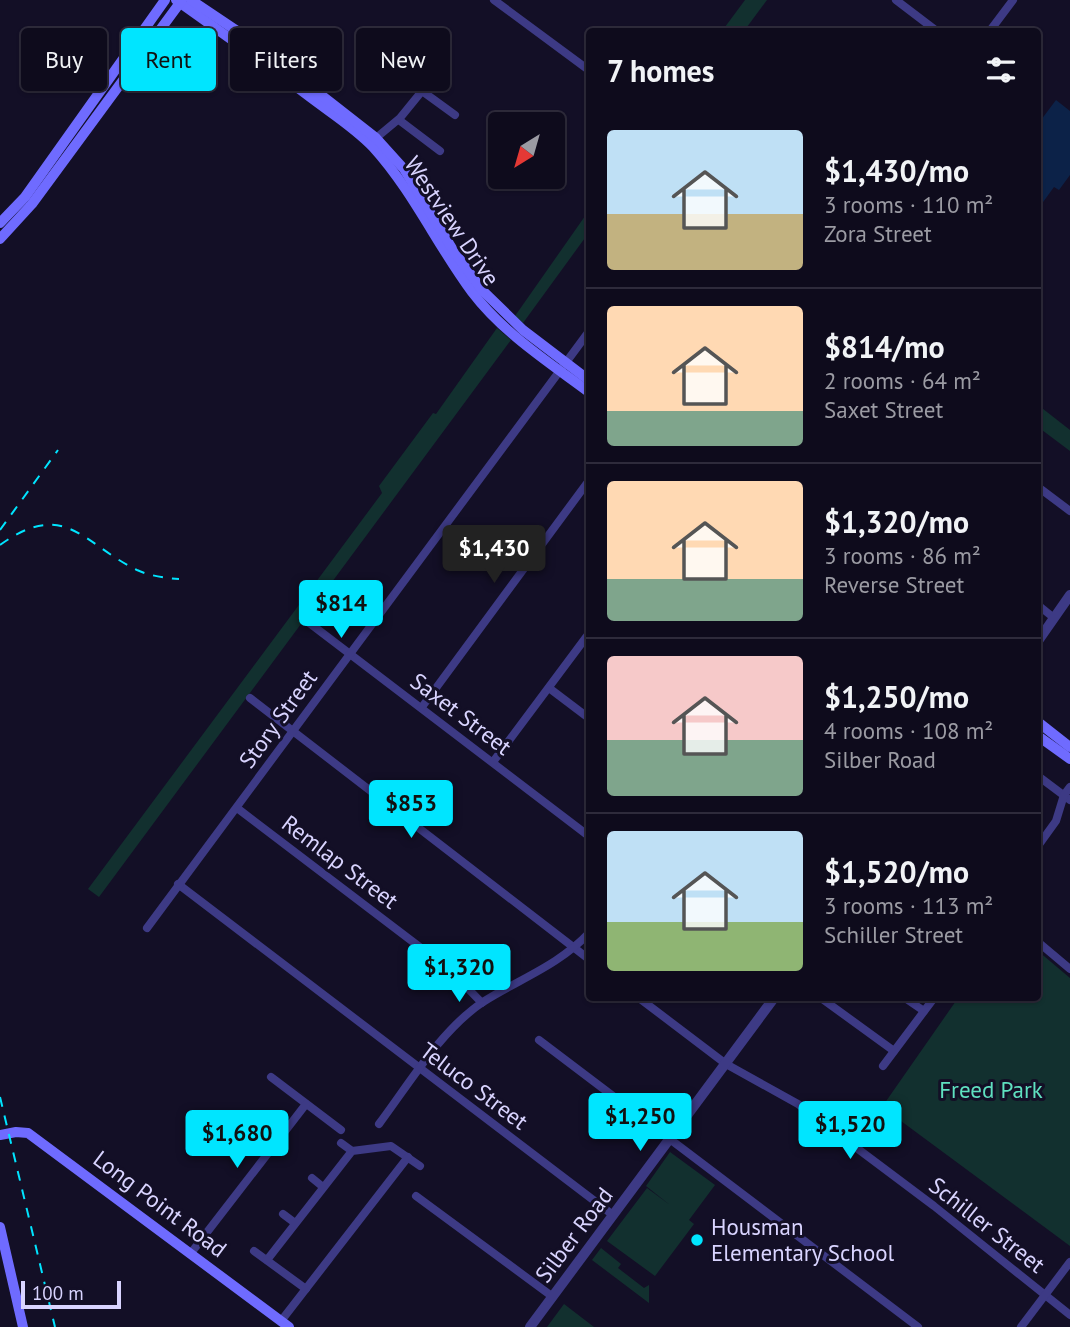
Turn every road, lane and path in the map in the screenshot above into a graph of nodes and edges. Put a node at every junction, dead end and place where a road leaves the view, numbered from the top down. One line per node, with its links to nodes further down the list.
1 (165, 0): 13 (main road)
2 (494, 0): 8 (street)
3 (896, 0): 6 (street)
4 (182, 1): 11 (main road, Westview Drive); 14 (main road); 16 (main road, Westview Drive)
5 (1009, 1): 7 (street)
6 (933, 28)
7 (992, 28)
8 (586, 68)
9 (455, 115): 10 (street)
10 (399, 120): 11 (street); 12 (street)
11 (376, 138): 16 (main road, Westview Drive)
12 (440, 151)
13 (0, 223)
14 (0, 239)
15 (586, 335): 16 (street, Story Street)
16 (563, 367): 17 (main road, Westview Drive); 18 (main road, Westview Drive); 28 (street, Story Street)
17 (586, 379)
18 (586, 389)
19 (586, 484): 31 (street)
20 (1041, 489): 21 (street)
21 (1070, 511)
22 (1070, 595): 24 (street)
23 (1041, 607): 24 (street)
24 (1054, 618): 27 (street)
25 (309, 622): 28 (street, Saxet Street)
26 (586, 637): 29 (street)
27 (1041, 637)
28 (349, 653): 31 (street, Saxet Street); 34 (street, Story Street)
29 (549, 688): 32 (street); 38 (street)
30 (250, 698): 34 (street)
31 (422, 707): 38 (street, Saxet Street)
32 (586, 716)
33 (1041, 724): 36 (main road)
34 (293, 732): 42 (street, Story Street); 49 (street)
35 (1041, 738): 37 (main road)
36 (1070, 747)
37 (1070, 759)
38 (493, 762): 43 (street, Saxet Street)
39 (1041, 778): 41 (street)
40 (1070, 787): 41 (street)
41 (1067, 797): 44 (street)
42 (237, 808): 45 (street, Story Street); 57 (street, Remlap Street)
43 (586, 835)
44 (1041, 840)
45 (178, 884): 46 (street, Story Street); 63 (street, Teluco Street)
46 (147, 928)
47 (586, 936): 49 (street)
48 (1041, 945): 51 (street)
49 (574, 948): 50 (street); 57 (street)
50 (586, 957)
51 (1070, 969)
52 (643, 1001): 61 (street, Schiller Street)
53 (772, 1001): 61 (street, Silber Road)
54 (825, 1001): 60 (street)
55 (909, 1001): 58 (street)
56 (932, 1001): 58 (street)
57 (482, 1003): 63 (street)
58 (924, 1011): 60 (street)
59 (539, 1040): 69 (street)
60 (894, 1051): 62 (street)
61 (726, 1064): 69 (street, Silber Road); 87 (street, Schiller Street)
62 (883, 1066)
63 (420, 1069): 66 (street); 78 (street, Teluco Street)
64 (271, 1077): 65 (street)
65 (306, 1104): 67 (street); 82 (street)
66 (379, 1124)
67 (341, 1130)
68 (0, 1135): 82 (main road, Long Point Road)
69 (669, 1139): 78 (street, Silber Road); 93 (street)
70 (341, 1143): 71 (street)
71 (352, 1151): 72 (street); 75 (street)
72 (408, 1157): 73 (street); 86 (street)
73 (420, 1166)
74 (312, 1178): 75 (street)
75 (323, 1187): 79 (street)
76 (416, 1196): 88 (street)
77 (284, 1214): 79 (street)
78 (613, 1216): 88 (street, Silber Road)
79 (295, 1223): 84 (street)
80 (0, 1227): 83 (main road)
81 (254, 1251): 84 (street)
82 (191, 1253): 90 (main road, Long Point Road)
83 (3, 1254): 91 (main road)
84 (267, 1260): 86 (street)
85 (1070, 1262): 87 (street)
86 (306, 1289): 90 (street)
87 (1045, 1295): 89 (street, Schiller Street); 94 (street)
88 (553, 1297): 92 (street, Silber Road)
89 (1070, 1315)
90 (285, 1324)
91 (23, 1327)
92 (530, 1327)
93 (918, 1327)
94 (1021, 1327)

